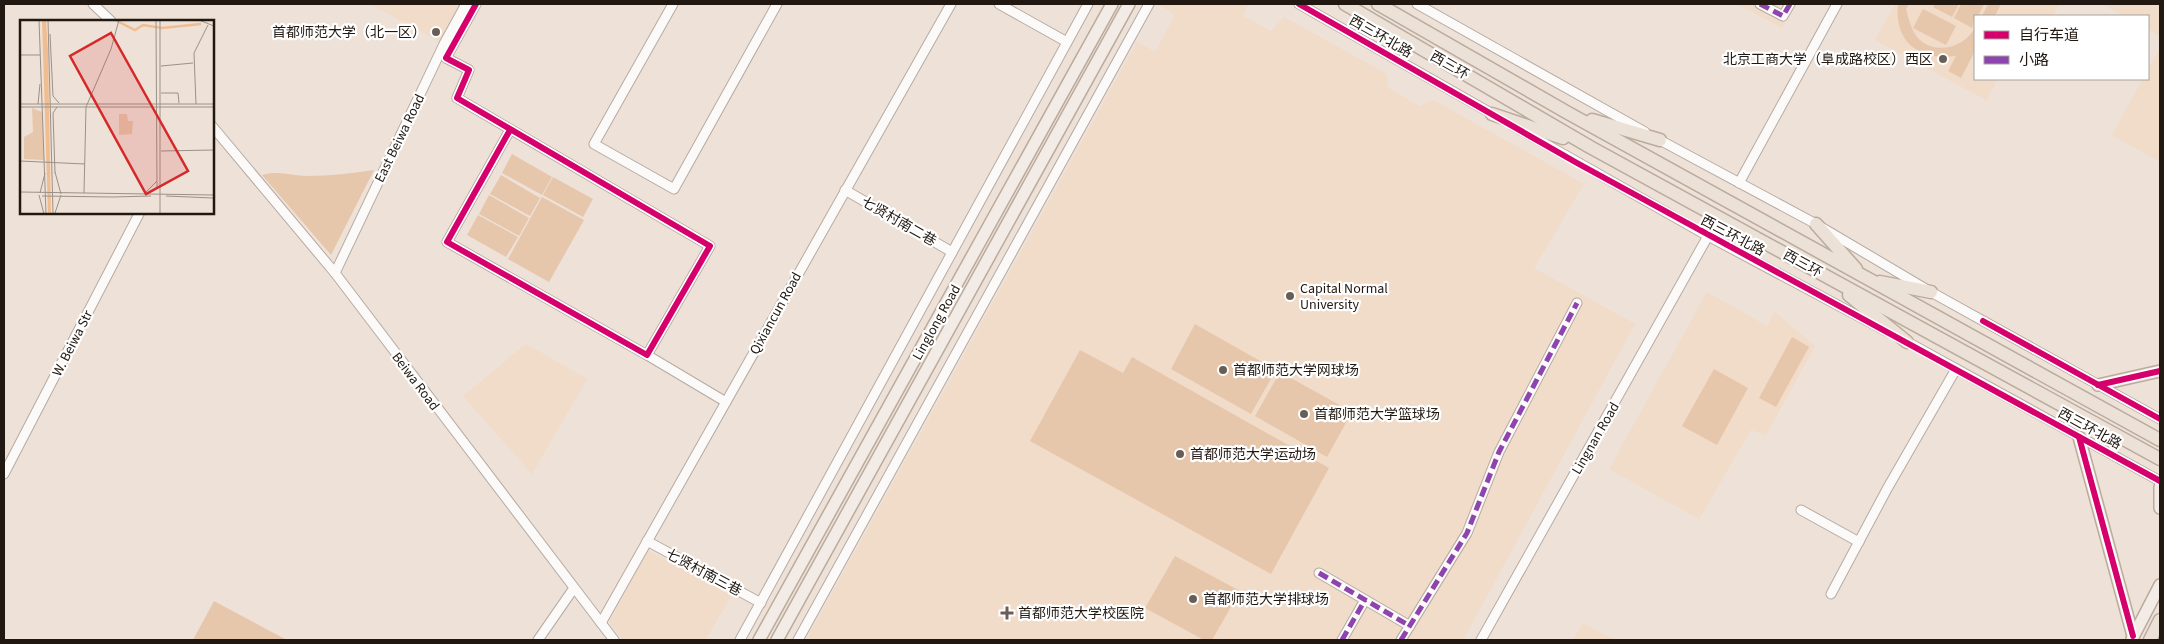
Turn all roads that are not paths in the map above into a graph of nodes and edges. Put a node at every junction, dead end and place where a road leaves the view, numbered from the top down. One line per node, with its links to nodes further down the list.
1 (93, 4): 19 (street)
2 (466, 4): 33 (street, East Beiwa Road)
3 (476, 4): 24 (street)
4 (673, 4): 5 (street)
5 (777, 4)
6 (950, 4): 28 (street, Qixiancun Road)
7 (999, 4): 20 (street)
8 (1088, 4): 20 (street, Linglong Road)
9 (1112, 4): 68 (main road, Linglong Road)
10 (1129, 4): 69 (main road, Linglong Road)
11 (1149, 4): 70 (street)
12 (1299, 4): 22 (street, 西三环北路)
13 (1345, 4): 26 (highway, 西三环)
14 (1378, 4): 21 (highway, 西三环)
15 (1417, 4): 25 (street)
16 (1760, 4): 17 (street)
17 (1790, 4)
18 (1838, 4): 27 (street)
19 (110, 20)
20 (1067, 42): 32 (street, Linglong Road)
21 (1568, 113): 25 (highway); 35 (highway, 西三环)
22 (1492, 114): 26 (highway); 31 (street, 西三环北路)
23 (214, 128): 33 (street, Beiwa Road)
24 (510, 130): 39 (street); 39 (street)
25 (1660, 140): 27 (street)
26 (1590, 147): 34 (highway, 西三环)
27 (1739, 183): 30 (street)
28 (845, 190): 32 (street, 七贤村南二巷); 43 (street, Qixiancun Road)
29 (139, 214): 48 (street, W. Beiwa Str)
30 (1816, 224): 35 (highway); 36 (street)
31 (1708, 236): 38 (street, 西三环北路); 73 (street, Lingnan Road)
32 (952, 252): 60 (street, Linglong Road)
33 (335, 273): 57 (street, Beiwa Road)
34 (1824, 274): 38 (highway); 47 (highway, 西三环)
35 (1866, 278): 36 (highway); 46 (highway, 西三环)
36 (1931, 292): 42 (street)
37 (1577, 303): 63 (street)
38 (1907, 342): 40 (street, 西三环北路)
39 (647, 355): 43 (street)
40 (1956, 369): 45 (street, 西三环北路); 54 (street)
41 (2160, 371): 42 (main road)
42 (2098, 384): 44 (street)
43 (726, 402): 53 (street, Qixiancun Road)
44 (2160, 419)
45 (2080, 436): 49 (street, 西三环北路); 64 (main road)
46 (2160, 440)
47 (2160, 459)
48 (4, 474)
49 (2160, 481)
50 (2160, 486): 51 (main road)
51 (2160, 508)
52 (1801, 510): 54 (street)
53 (647, 541): 60 (street, 七贤村南三巷); 62 (street, Qixiancun Road)
54 (1859, 542): 58 (street)
55 (1319, 573): 59 (street)
56 (2160, 585): 64 (main road)
57 (574, 588): 62 (street, Beiwa Road); 65 (street)
58 (1831, 594)
59 (1365, 600): 63 (street); 71 (street)
60 (761, 603): 67 (street, Linglong Road)
61 (2160, 620): 74 (highway)
62 (602, 624): 66 (street, Beiwa Road)
63 (1410, 626): 72 (street)
64 (2132, 638)
65 (538, 640)
66 (614, 640)
67 (740, 640)
68 (759, 640)
69 (777, 640)
70 (798, 640)
71 (1342, 640)
72 (1401, 640)
73 (1481, 640)
74 (2150, 640)

